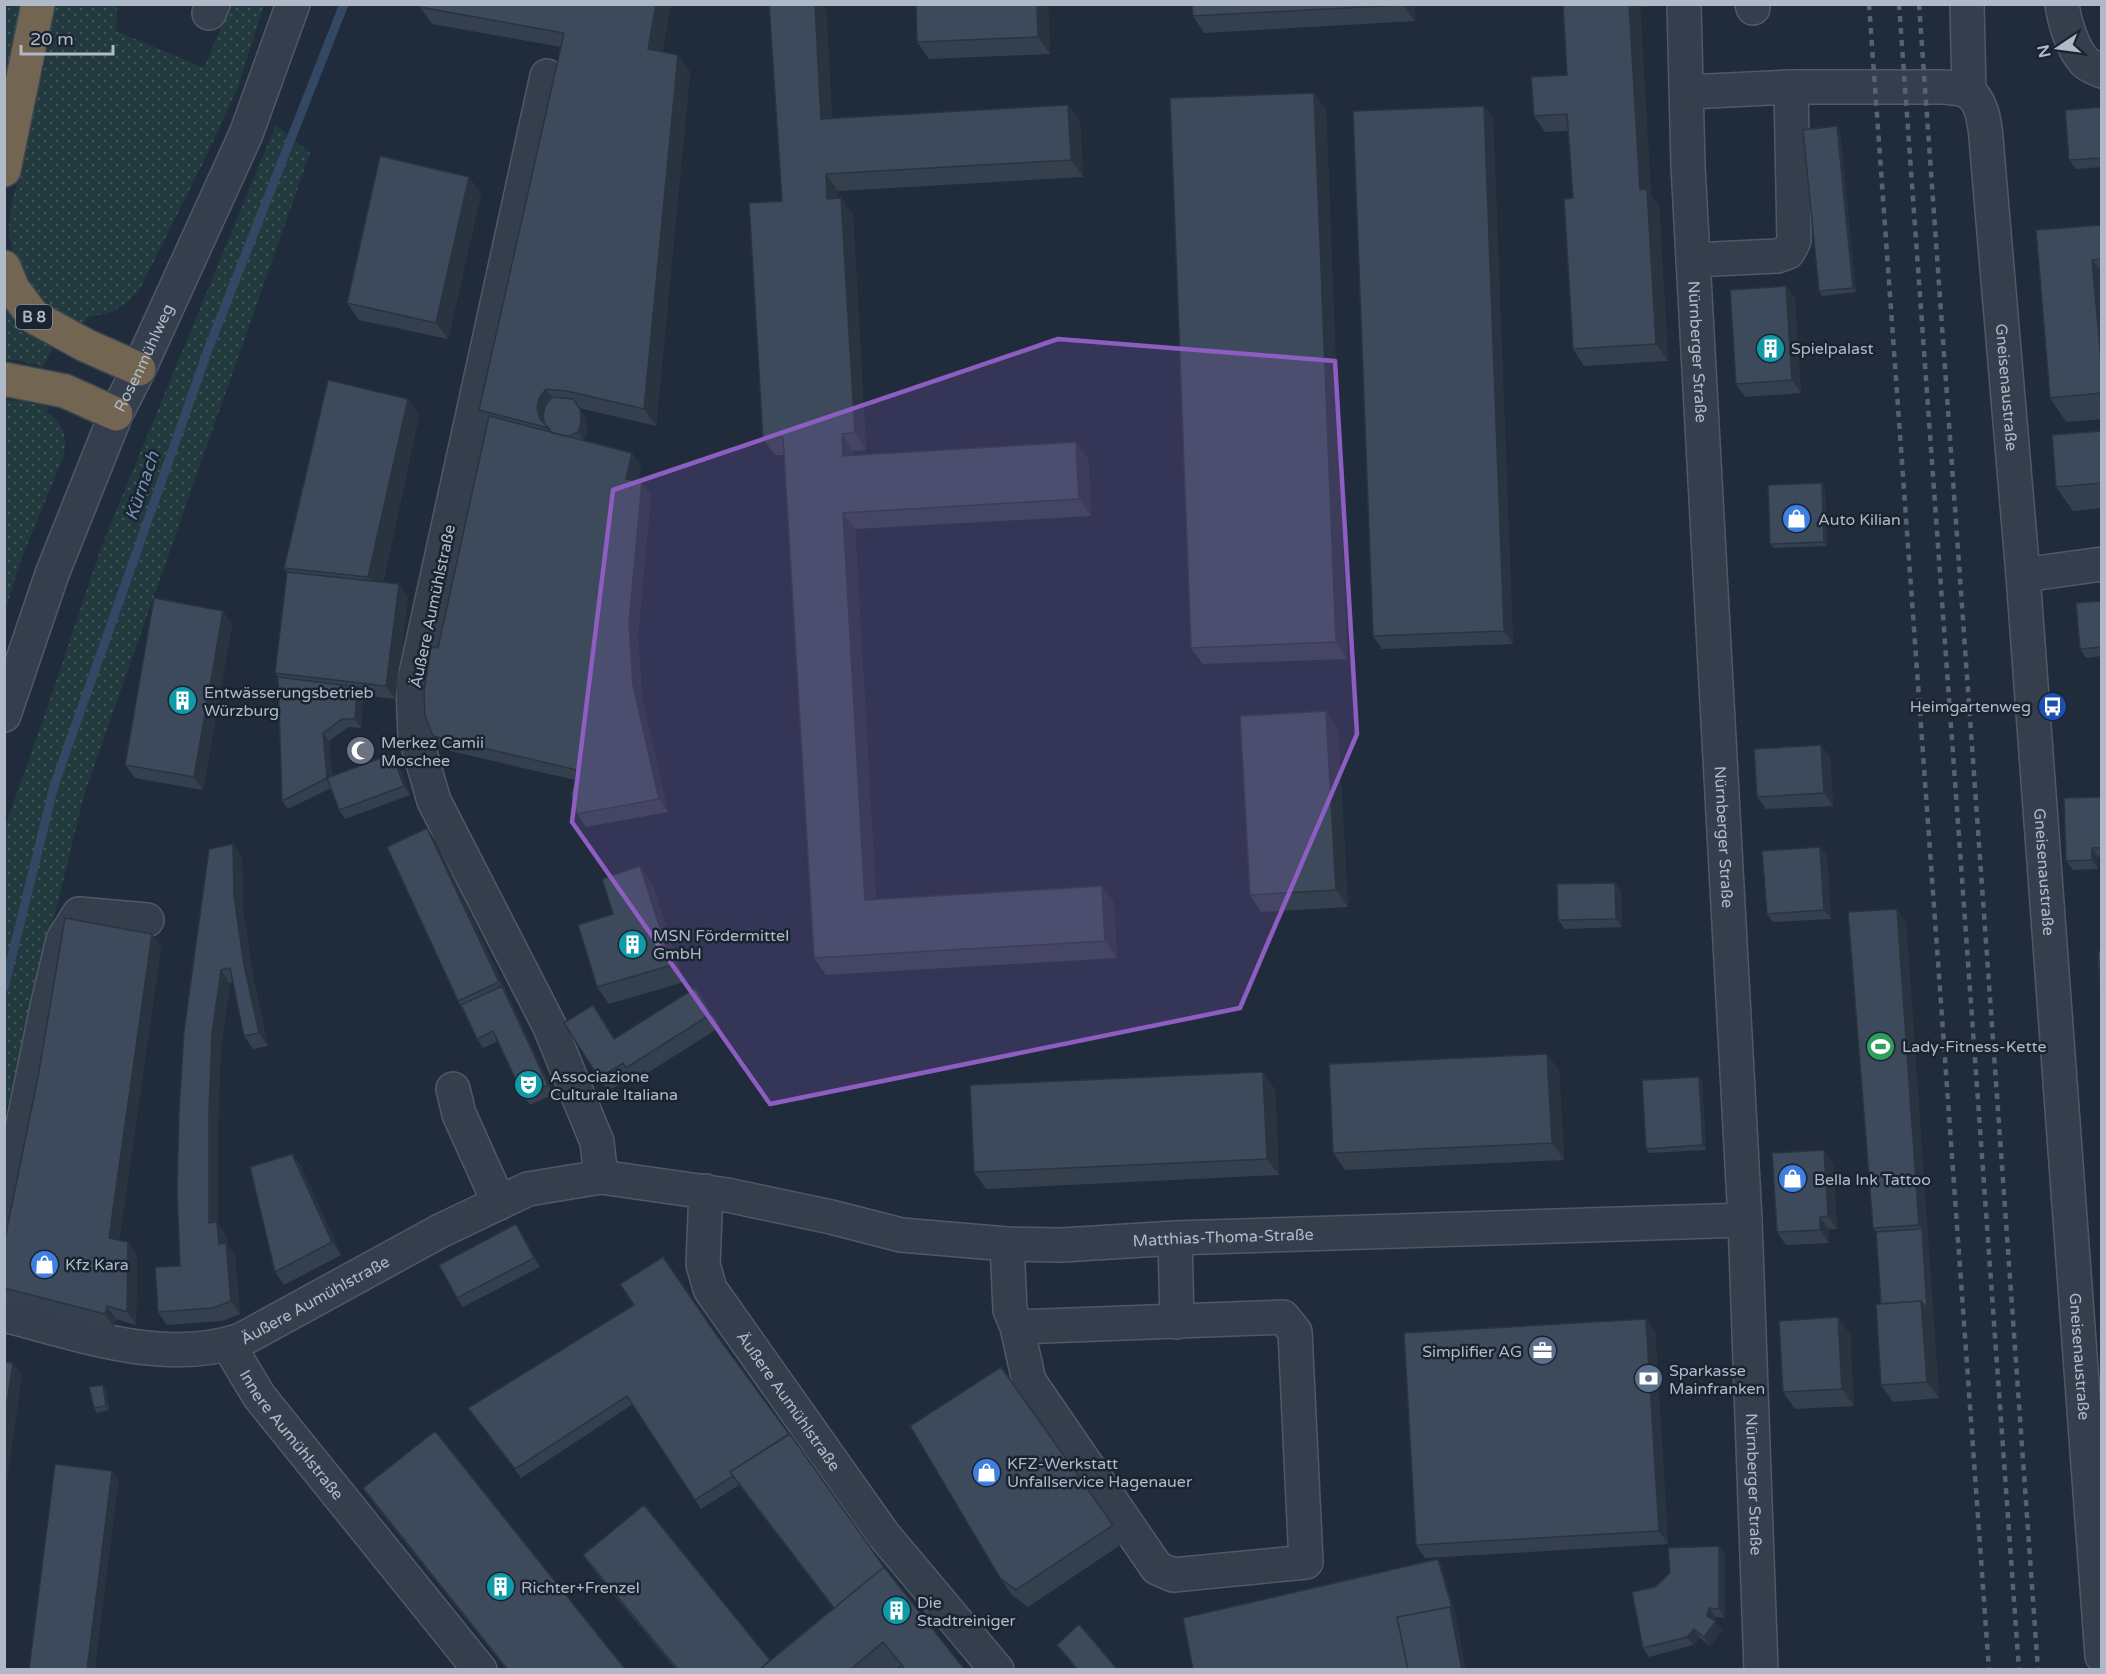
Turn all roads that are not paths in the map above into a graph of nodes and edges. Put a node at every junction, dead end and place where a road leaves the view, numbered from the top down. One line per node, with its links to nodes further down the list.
1 (38, 4): 11 (highway)
2 (293, 4): 14 (street, Rosenmühlweg)
3 (1684, 4): 9 (street, Nürnberger Straße)
4 (1967, 4): 10 (street, Gneisenaustraße)
5 (2062, 4): 6 (street)
6 (2102, 71)
7 (547, 76): 22 (street, Äußere Aumühlstraße)
8 (1791, 87): 9 (street); 10 (street); 12 (street)
9 (1688, 92): 12 (street, Nürnberger Straße)
10 (1969, 93): 18 (street, Gneisenaustraße)
11 (4, 170)
12 (1693, 261): 26 (street, Nürnberger Straße)
13 (4, 267): 14 (highway, B 8)
14 (139, 369): 16 (street, Rosenmühlweg)
15 (4, 379): 16 (highway)
16 (116, 414): 19 (street, Rosenmühlweg)
17 (2102, 564): 18 (street)
18 (2023, 575): 33 (street, Gneisenaustraße)
19 (4, 715)
20 (147, 920): 25 (street)
21 (453, 1089): 24 (street)
22 (600, 1177): 23 (street, Äußere Aumühlstraße); 24 (street, Äußere Aumühlstraße)
23 (706, 1191): 28 (street, Matthias-Thoma-Straße); 35 (street, Äußere Aumühlstraße)
24 (499, 1203): 32 (street, Äußere Aumühlstraße)
25 (4, 1217)
26 (1745, 1220): 27 (street, Matthias-Thoma-Straße); 36 (street, Nürnberger Straße)
27 (1175, 1239): 28 (street, Matthias-Thoma-Straße); 30 (street)
28 (1007, 1244): 31 (street)
29 (4, 1314): 32 (street)
30 (1177, 1322): 31 (street); 31 (street)
31 (1017, 1327)
32 (228, 1344): 34 (street, Innere Aumühlstraße)
33 (2102, 1656)
34 (480, 1670)
35 (997, 1670)
36 (1761, 1670)

